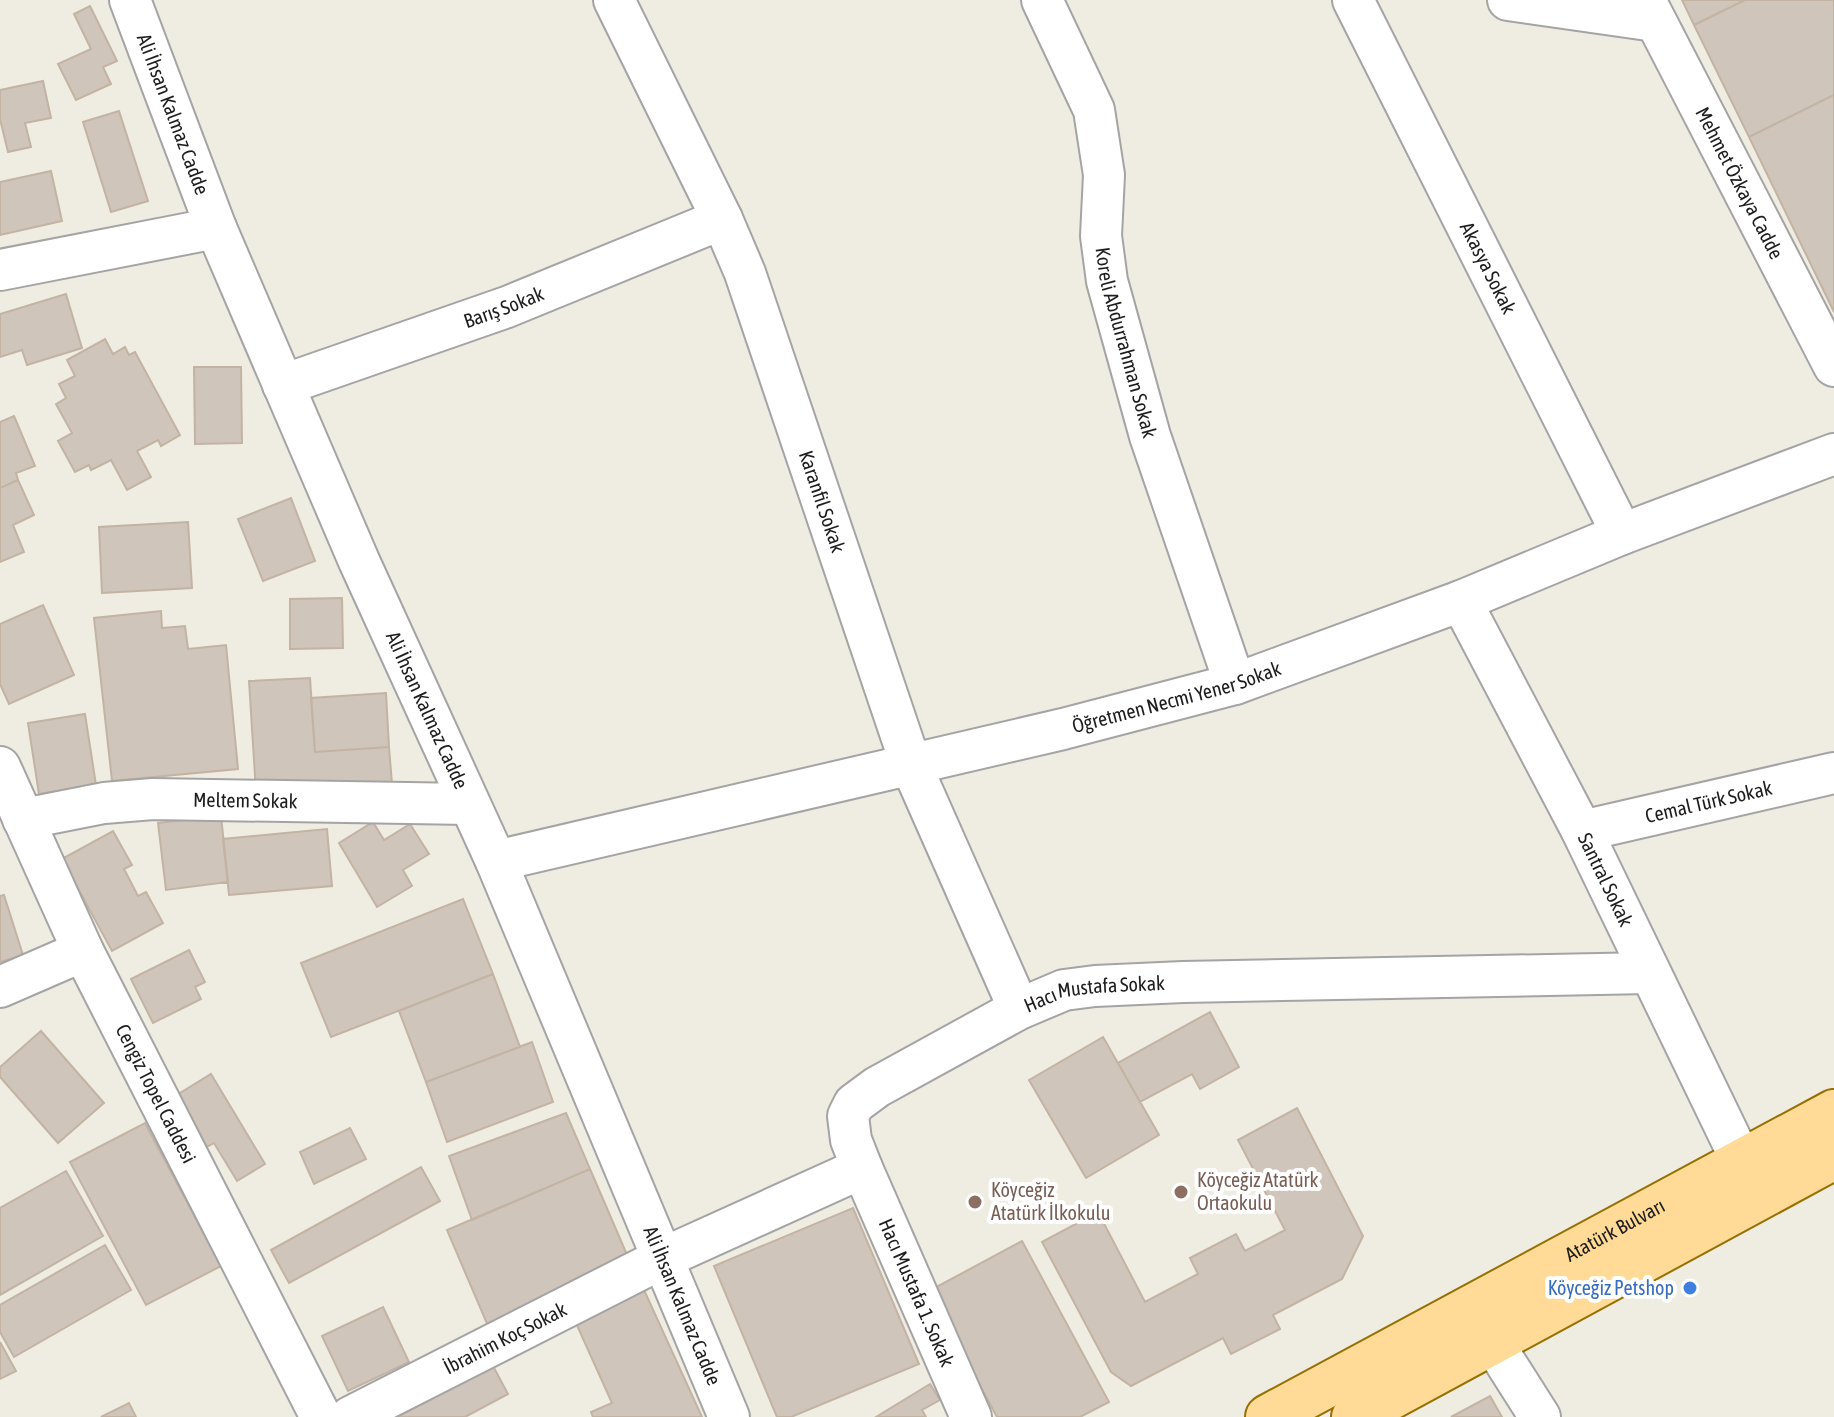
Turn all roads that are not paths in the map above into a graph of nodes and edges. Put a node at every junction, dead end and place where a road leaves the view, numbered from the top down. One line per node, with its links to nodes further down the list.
1 (130, 0): 8 (street, Ali İhsan Kalmaz Cadde)
2 (614, 0): 7 (street, Karanfil Sokak)
3 (1042, 0): 15 (street, Koreli Abdurrahman Sokak)
4 (1353, 0): 13 (street, Akasya Sokak)
5 (1508, 0): 6 (street)
6 (1650, 10): 10 (street, Mehmet Özkaya Cadde)
7 (722, 219): 11 (street, Barış Sokak); 16 (street, Karanfil Sokak)
8 (216, 228): 9 (street); 11 (street, Ali İhsan Kalmaz Cadde)
9 (0, 270)
10 (1834, 366)
11 (283, 385): 19 (street, Ali İhsan Kalmaz Cadde)
12 (1834, 454): 13 (street, Öğretmen Necmi Yener Sokak)
13 (1622, 534): 14 (street, Öğretmen Necmi Yener Sokak)
14 (1461, 601): 15 (street, Öğretmen Necmi Yener Sokak); 21 (street, Santral Sokak)
15 (1235, 684): 16 (street, Öğretmen Necmi Yener Sokak)
16 (911, 765): 22 (street, Öğretmen Necmi Yener Sokak); 26 (street, Karanfil Sokak)
17 (0, 767): 20 (street, Cengiz Topel Caddesi)
18 (1834, 773): 21 (street, Cemal Türk Sokak)
19 (469, 804): 20 (street, Meltem Sokak); 22 (street, Ali İhsan Kalmaz Cadde)
20 (23, 819): 23 (street, Cengiz Topel Caddesi)
21 (1582, 831): 24 (street, Santral Sokak)
22 (496, 861): 31 (street, Ali İhsan Kalmaz Cadde)
23 (83, 951): 25 (street); 33 (street, Cengiz Topel Caddesi)
24 (1649, 973): 26 (street, Hacı Mustafa Sokak); 29 (street, Santral Sokak)
25 (0, 987)
26 (1019, 1009): 30 (street, Hacı Mustafa Sokak)
27 (1834, 1112): 29 (main road, Atatürk Bulvarı)
28 (1834, 1157): 32 (main road, Atatürk Bulvarı)
29 (1742, 1162): 37 (main road, Atatürk Bulvarı)
30 (862, 1168): 31 (street); 36 (street, Hacı Mustafa 1. Sokak)
31 (661, 1259): 34 (street, İbrahim Koç Sokak); 35 (street, Ali İhsan Kalmaz Cadde)
32 (1493, 1343): 38 (main road, Atatürk Bulvarı); 39 (street)
33 (321, 1417)
34 (350, 1417)
35 (729, 1417)
36 (971, 1417)
37 (1268, 1417)
38 (1354, 1417)
39 (1540, 1417)

